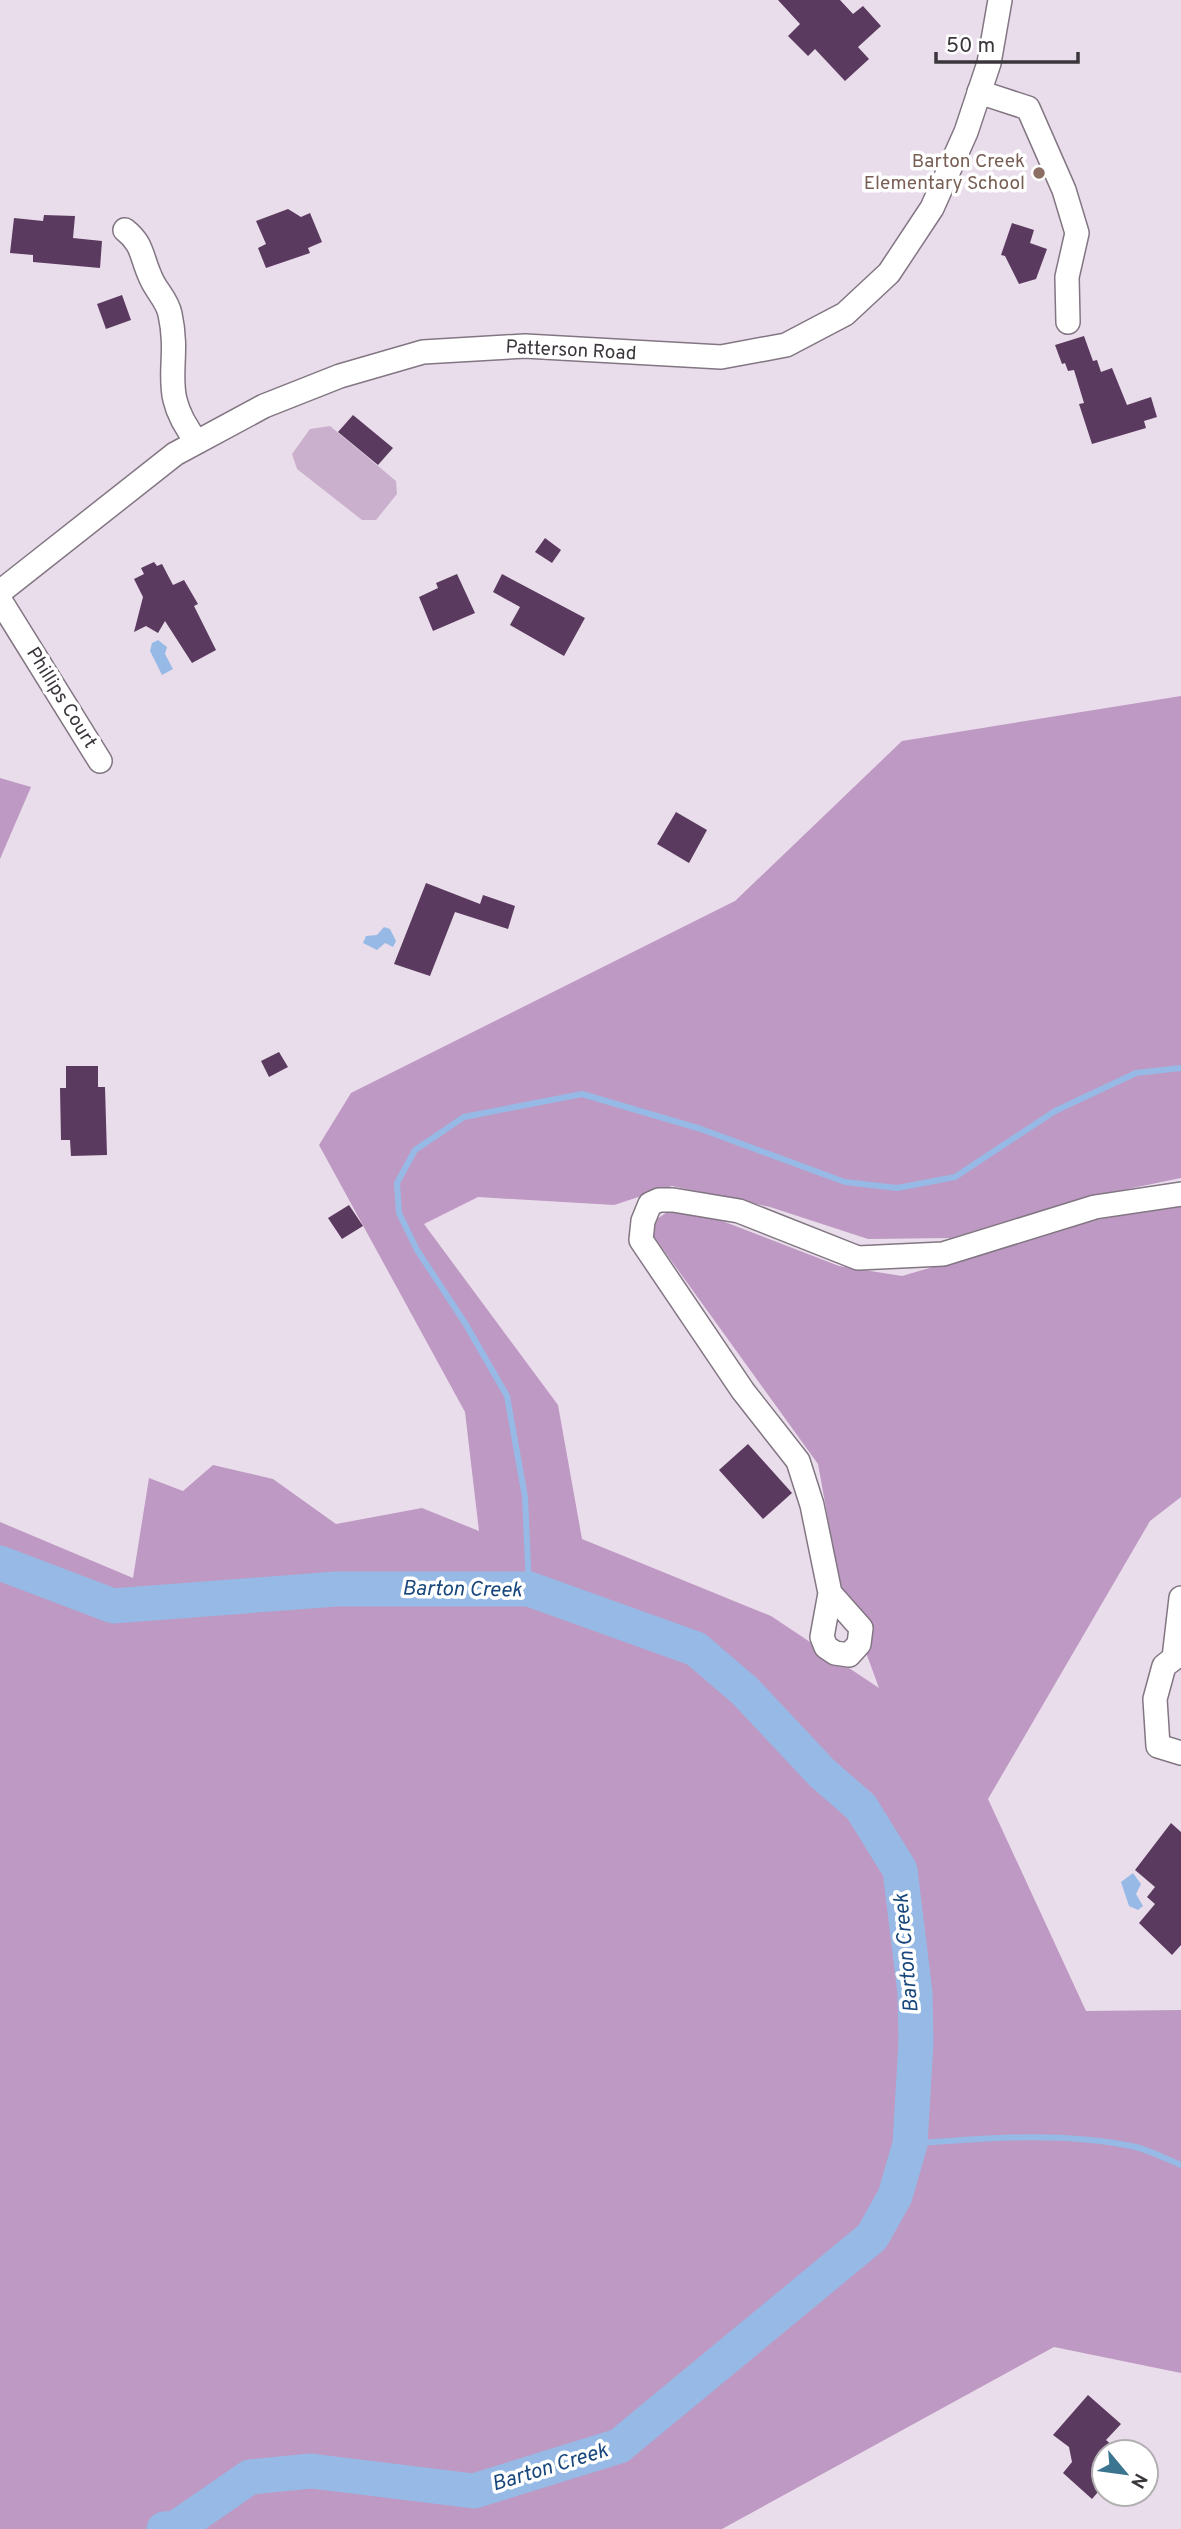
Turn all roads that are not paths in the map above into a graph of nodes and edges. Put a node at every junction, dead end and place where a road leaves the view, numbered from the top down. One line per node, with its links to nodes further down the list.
1 (1000, 0): 2 (street, Patterson Road)
2 (979, 92): 4 (street); 5 (street, Patterson Road)
3 (125, 230): 5 (street)
4 (1068, 322)
5 (197, 442): 6 (street, Patterson Road)
6 (0, 592)
7 (0, 600): 8 (street, Phillips Court)
8 (100, 761)
9 (1181, 1194): 10 (street)
10 (830, 1593)
11 (1181, 1598): 12 (street)
12 (1178, 1656): 13 (street)
13 (1181, 1754)

